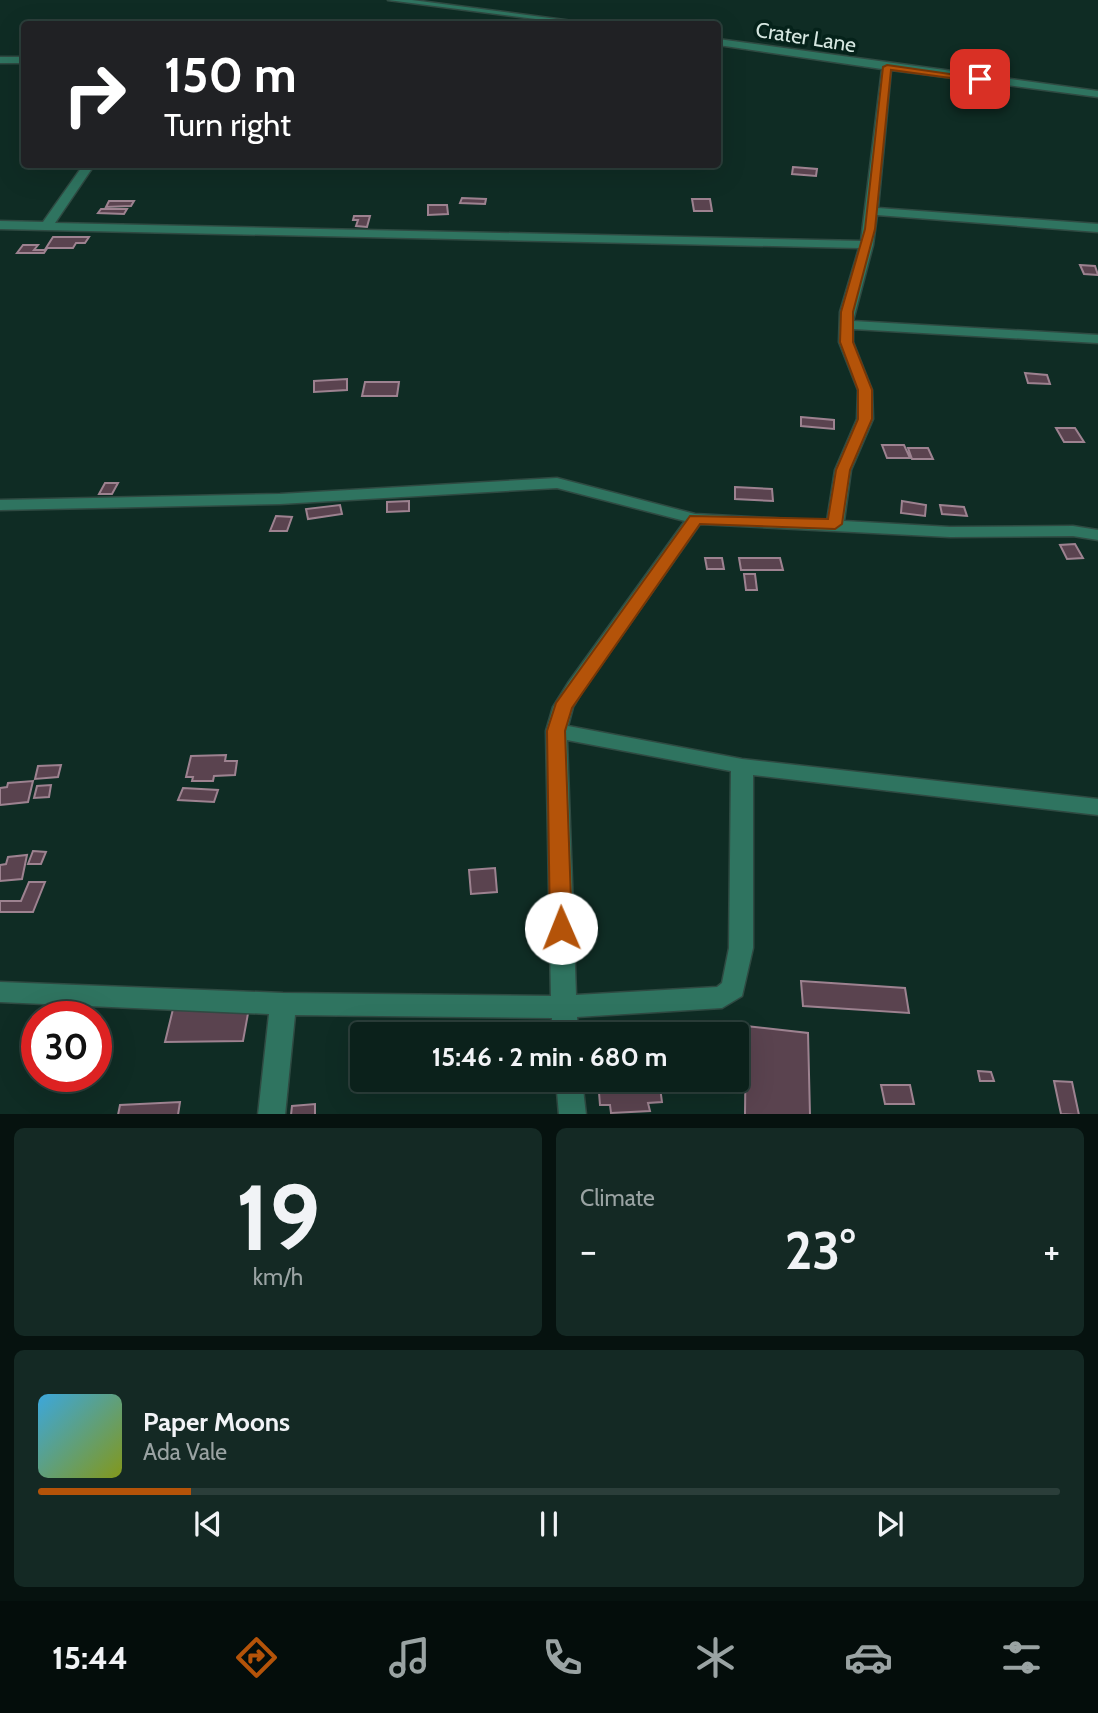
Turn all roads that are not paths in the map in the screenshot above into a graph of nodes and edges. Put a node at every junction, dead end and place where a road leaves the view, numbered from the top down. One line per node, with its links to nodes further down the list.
1 (392, 0): 2 (street)
2 (566, 21)
3 (721, 42): 6 (street, Crater Lane)
4 (0, 60): 5 (street)
5 (21, 60)
6 (887, 67): 7 (street, Crater Lane); 9 (street)
7 (1098, 94)
8 (87, 168): 10 (street)
9 (873, 211): 12 (street); 13 (street)
10 (48, 224): 11 (street); 13 (street)
11 (0, 225)
12 (1098, 228)
13 (867, 246): 14 (street)
14 (847, 325): 15 (street); 18 (street)
15 (1098, 339)
16 (0, 505): 17 (street)
17 (695, 519): 18 (street); 20 (street)
18 (835, 524): 19 (street)
19 (1098, 535)
20 (556, 731): 21 (street); 25 (street)
21 (742, 766): 22 (street); 25 (street)
22 (1098, 807)
23 (0, 992): 24 (street)
24 (283, 1004): 25 (street); 28 (street)
25 (562, 1007): 26 (street)
26 (564, 1022)
27 (570, 1092): 29 (street)
28 (271, 1114)
29 (573, 1114)

